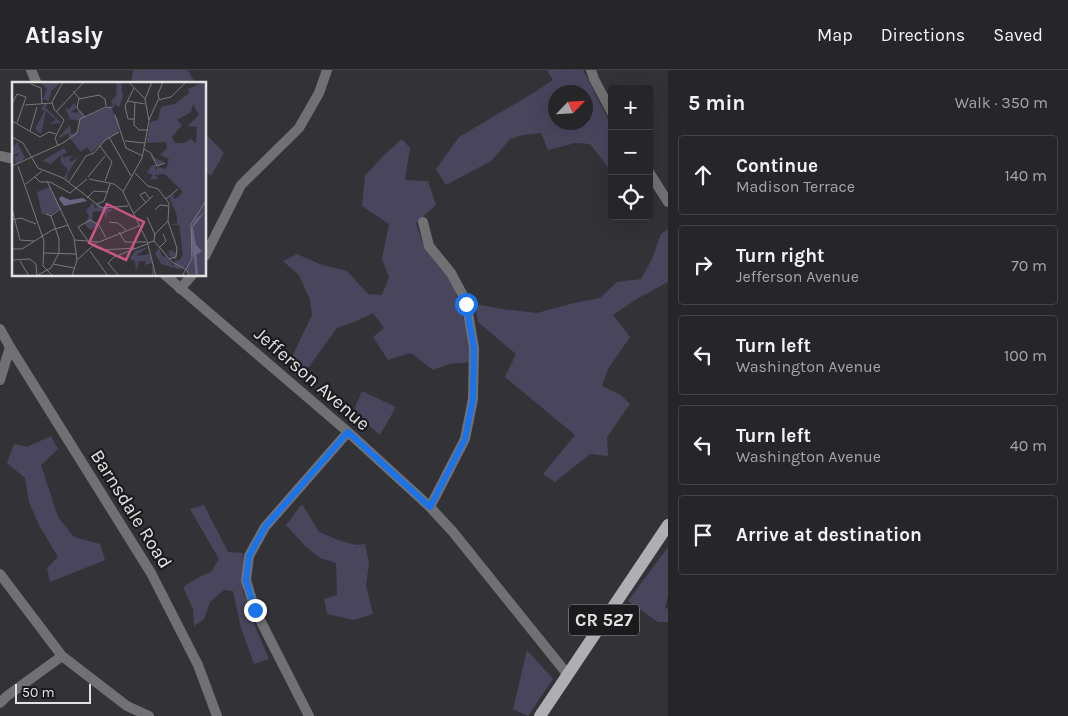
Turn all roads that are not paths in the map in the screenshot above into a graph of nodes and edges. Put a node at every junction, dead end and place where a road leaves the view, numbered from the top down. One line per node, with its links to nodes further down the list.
1 (31, 70): 4 (street)
2 (327, 70): 9 (street)
3 (591, 70): 5 (street)
4 (35, 82)
5 (608, 105)
6 (651, 175): 7 (street)
7 (668, 202)
8 (423, 222): 17 (street)
9 (206, 254)
10 (166, 276): 12 (street, Jefferson Avenue)
11 (191, 276): 12 (street)
12 (180, 289): 16 (street, Jefferson Avenue)
13 (0, 329): 14 (street, Barnsdale Road)
14 (10, 347): 15 (street); 24 (street, Barnsdale Road)
15 (0, 380)
16 (348, 432): 17 (street, Jefferson Avenue); 25 (street)
17 (430, 507): 21 (street, Jefferson Avenue)
18 (668, 524): 21 (main road, CR 527)
19 (0, 574): 20 (street)
20 (62, 656): 22 (street); 23 (street)
21 (568, 675): 26 (main road, CR 527)
22 (0, 704)
23 (149, 716)
24 (217, 716)
25 (309, 716)
26 (540, 716)

